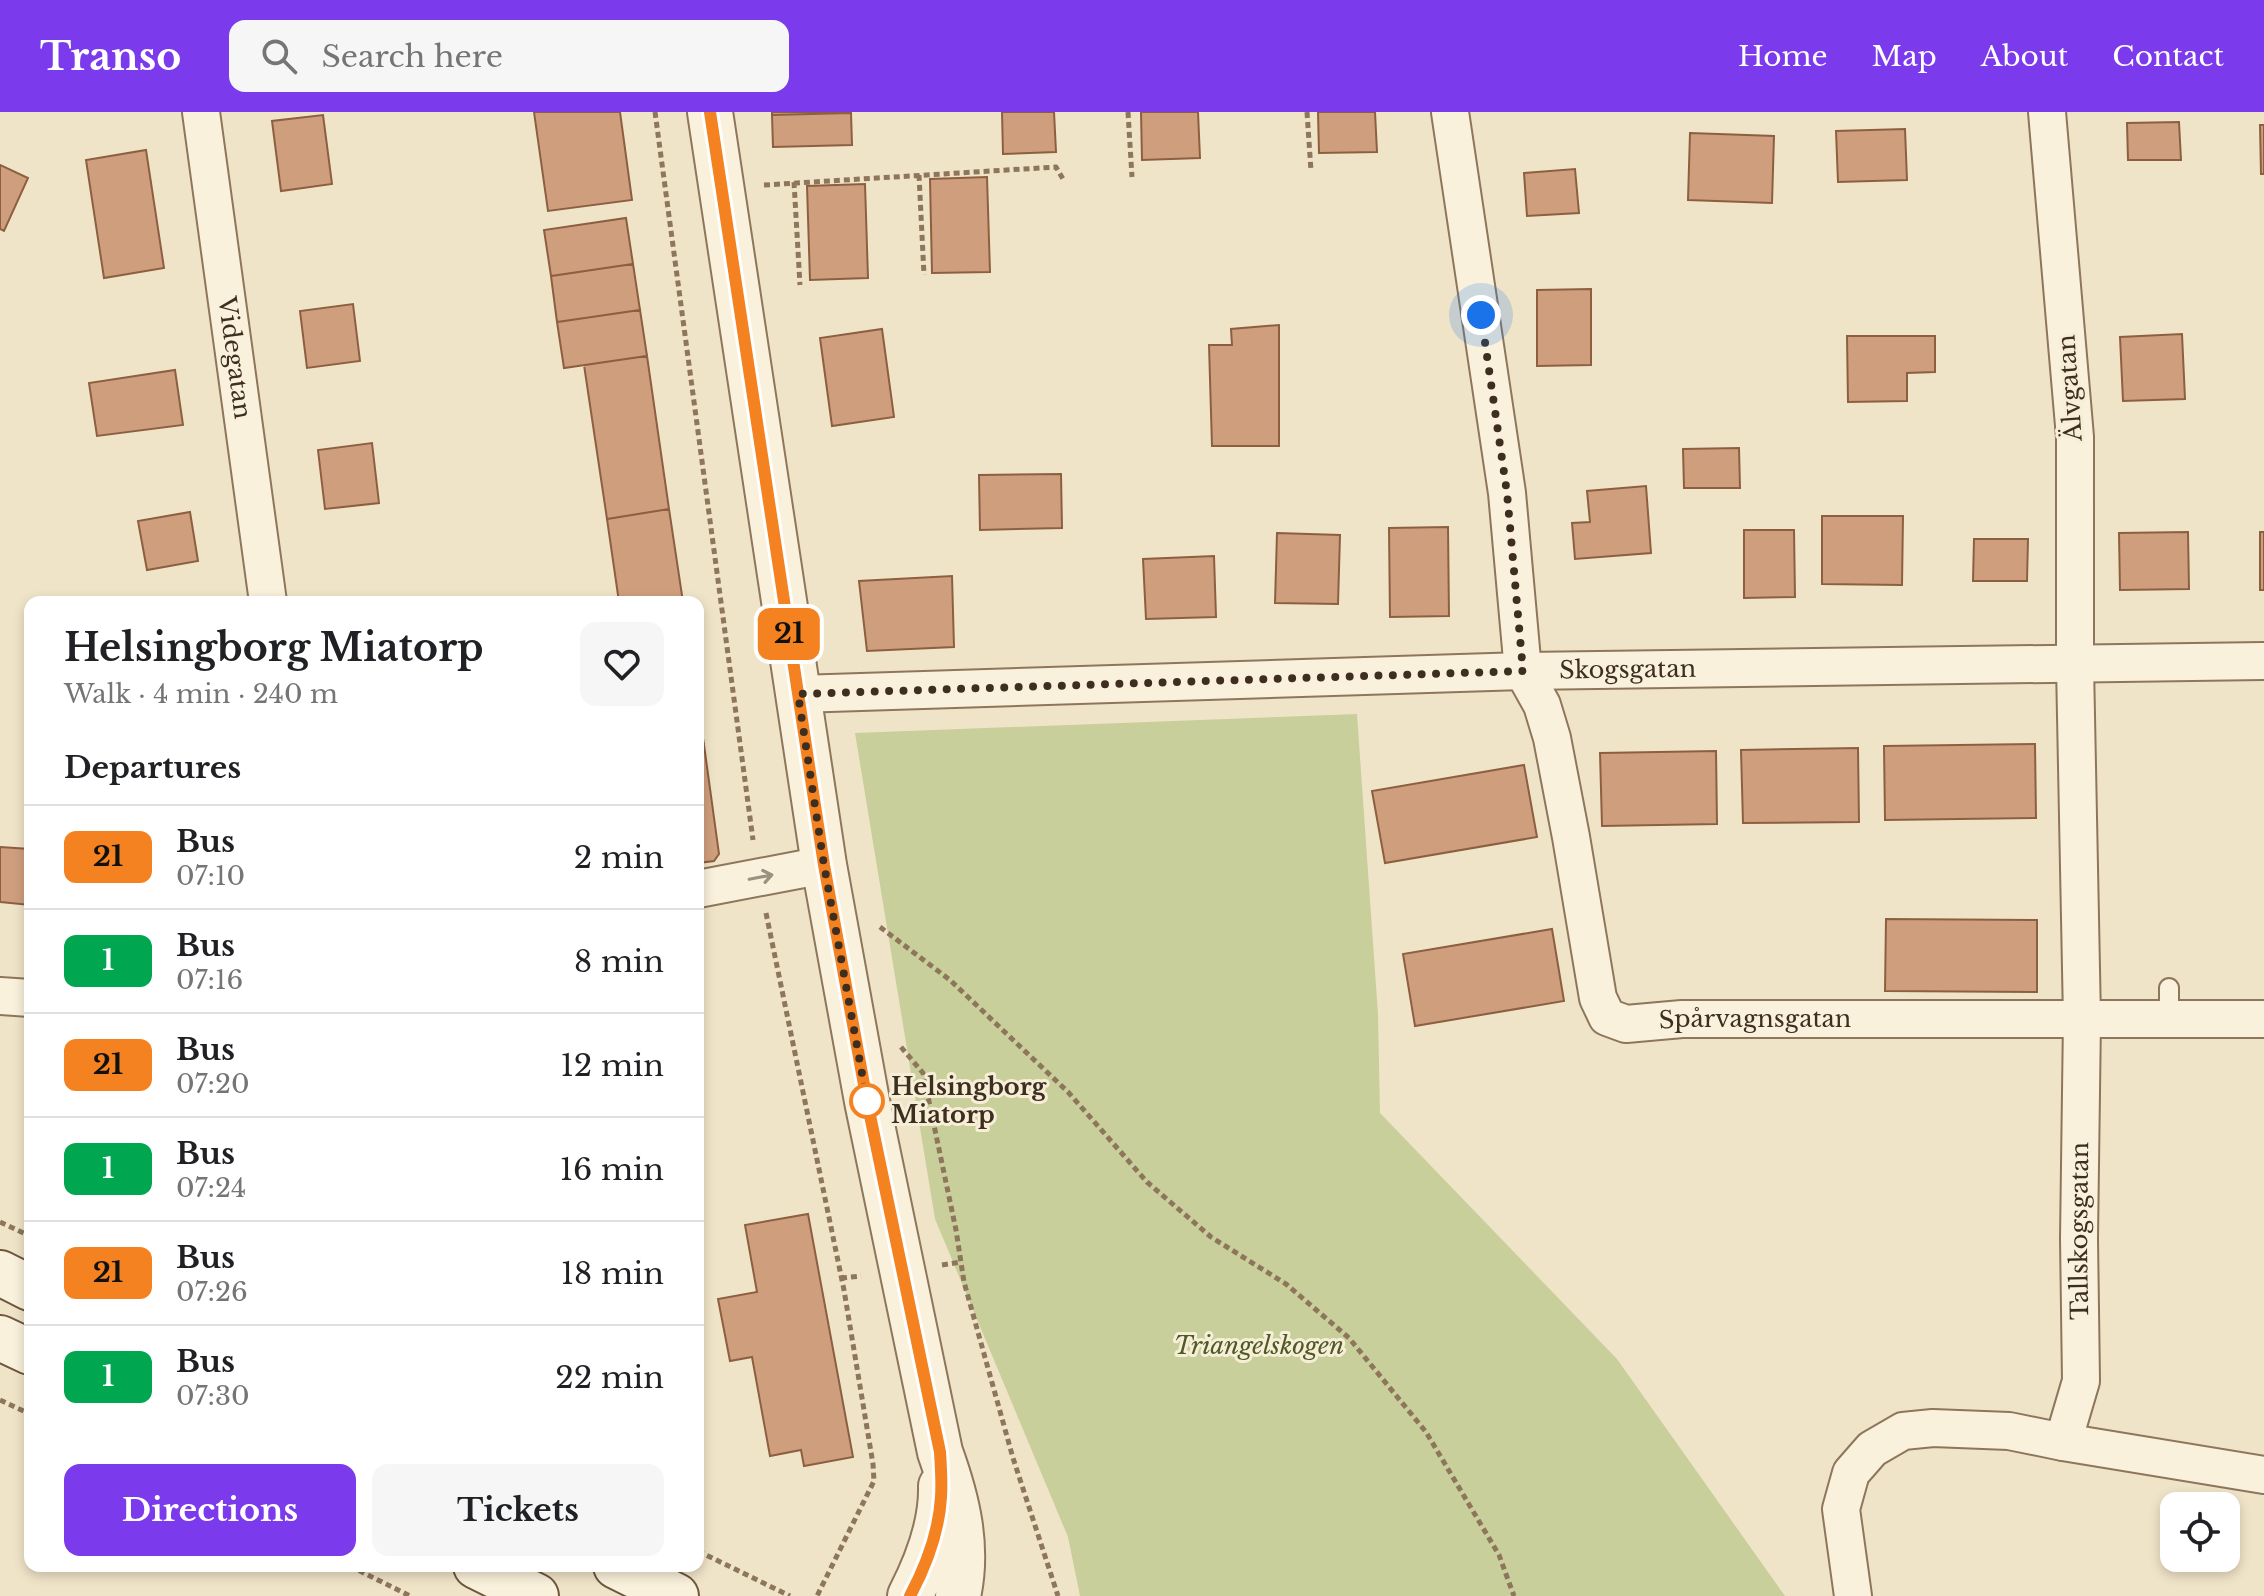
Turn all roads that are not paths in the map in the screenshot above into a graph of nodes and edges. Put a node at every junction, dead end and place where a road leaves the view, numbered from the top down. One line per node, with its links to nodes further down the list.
1 (201, 112): 5 (street, Videgatan)
2 (710, 112): 9 (street)
3 (1450, 112): 8 (street)
4 (2047, 112): 7 (street, Älvgatan)
5 (267, 596)
6 (2264, 661): 7 (street, Skogsgatan)
7 (2075, 665): 8 (street, Skogsgatan); 14 (street, Tallskogsgatan)
8 (1523, 671): 9 (street, Skogsgatan); 14 (street, Spårvagnsgatan)
9 (798, 694): 10 (street)
10 (824, 865): 11 (street, one-way to 10); 21 (street)
11 (704, 888)
12 (0, 996): 13 (street)
13 (24, 998)
14 (2082, 1019): 15 (street, Spårvagnsgatan); 20 (street, Tallskogsgatan)
15 (2264, 1019)
16 (0, 1273): 17 (street)
17 (24, 1285)
18 (0, 1338): 19 (street)
19 (24, 1349)
20 (2063, 1442): 22 (street); 29 (street)
21 (940, 1452): 27 (street); 28 (street)
22 (2264, 1475)
23 (628, 1572): 26 (street)
24 (479, 1578): 25 (street)
25 (536, 1596)
26 (676, 1596)
27 (910, 1596)
28 (958, 1596)
29 (1853, 1596)

